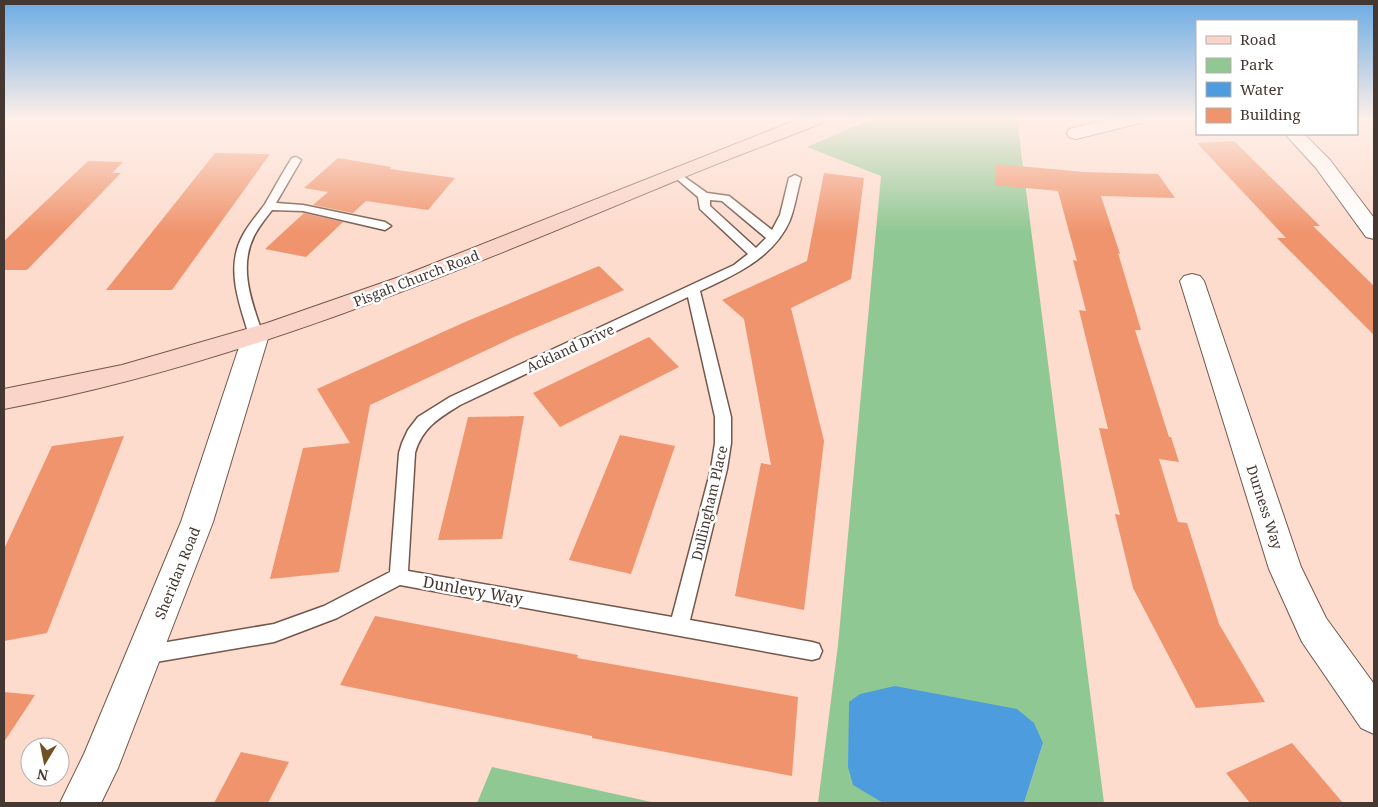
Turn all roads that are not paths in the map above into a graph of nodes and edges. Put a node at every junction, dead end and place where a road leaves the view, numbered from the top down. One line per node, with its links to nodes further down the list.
1 (720, 157): 4 (main road, Pisgah Church Road)
2 (1316, 157): 9 (street)
3 (296, 160): 7 (lane)
4 (676, 174): 6 (lane); 14 (main road, Pisgah Church Road)
5 (795, 178): 10 (lane, Ackland Drive)
6 (704, 196): 10 (lane); 11 (lane)
7 (269, 206): 8 (lane); 14 (lane)
8 (385, 226)
9 (1374, 232)
10 (773, 237): 11 (lane, Ackland Drive)
11 (756, 256): 13 (lane, Ackland Drive)
12 (1192, 281): 20 (street, Durness Way)
13 (693, 290): 16 (lane, Ackland Drive); 17 (lane, Dullingham Place)
14 (256, 335): 15 (main road, Pisgah Church Road); 19 (street, Sheridan Road)
15 (4, 398)
16 (399, 577): 17 (lane, Dunlevy Way); 19 (lane)
17 (679, 627): 18 (lane, Dunlevy Way)
18 (812, 651)
19 (144, 655): 21 (street, Sheridan Road)
20 (1374, 715)
21 (80, 803)

